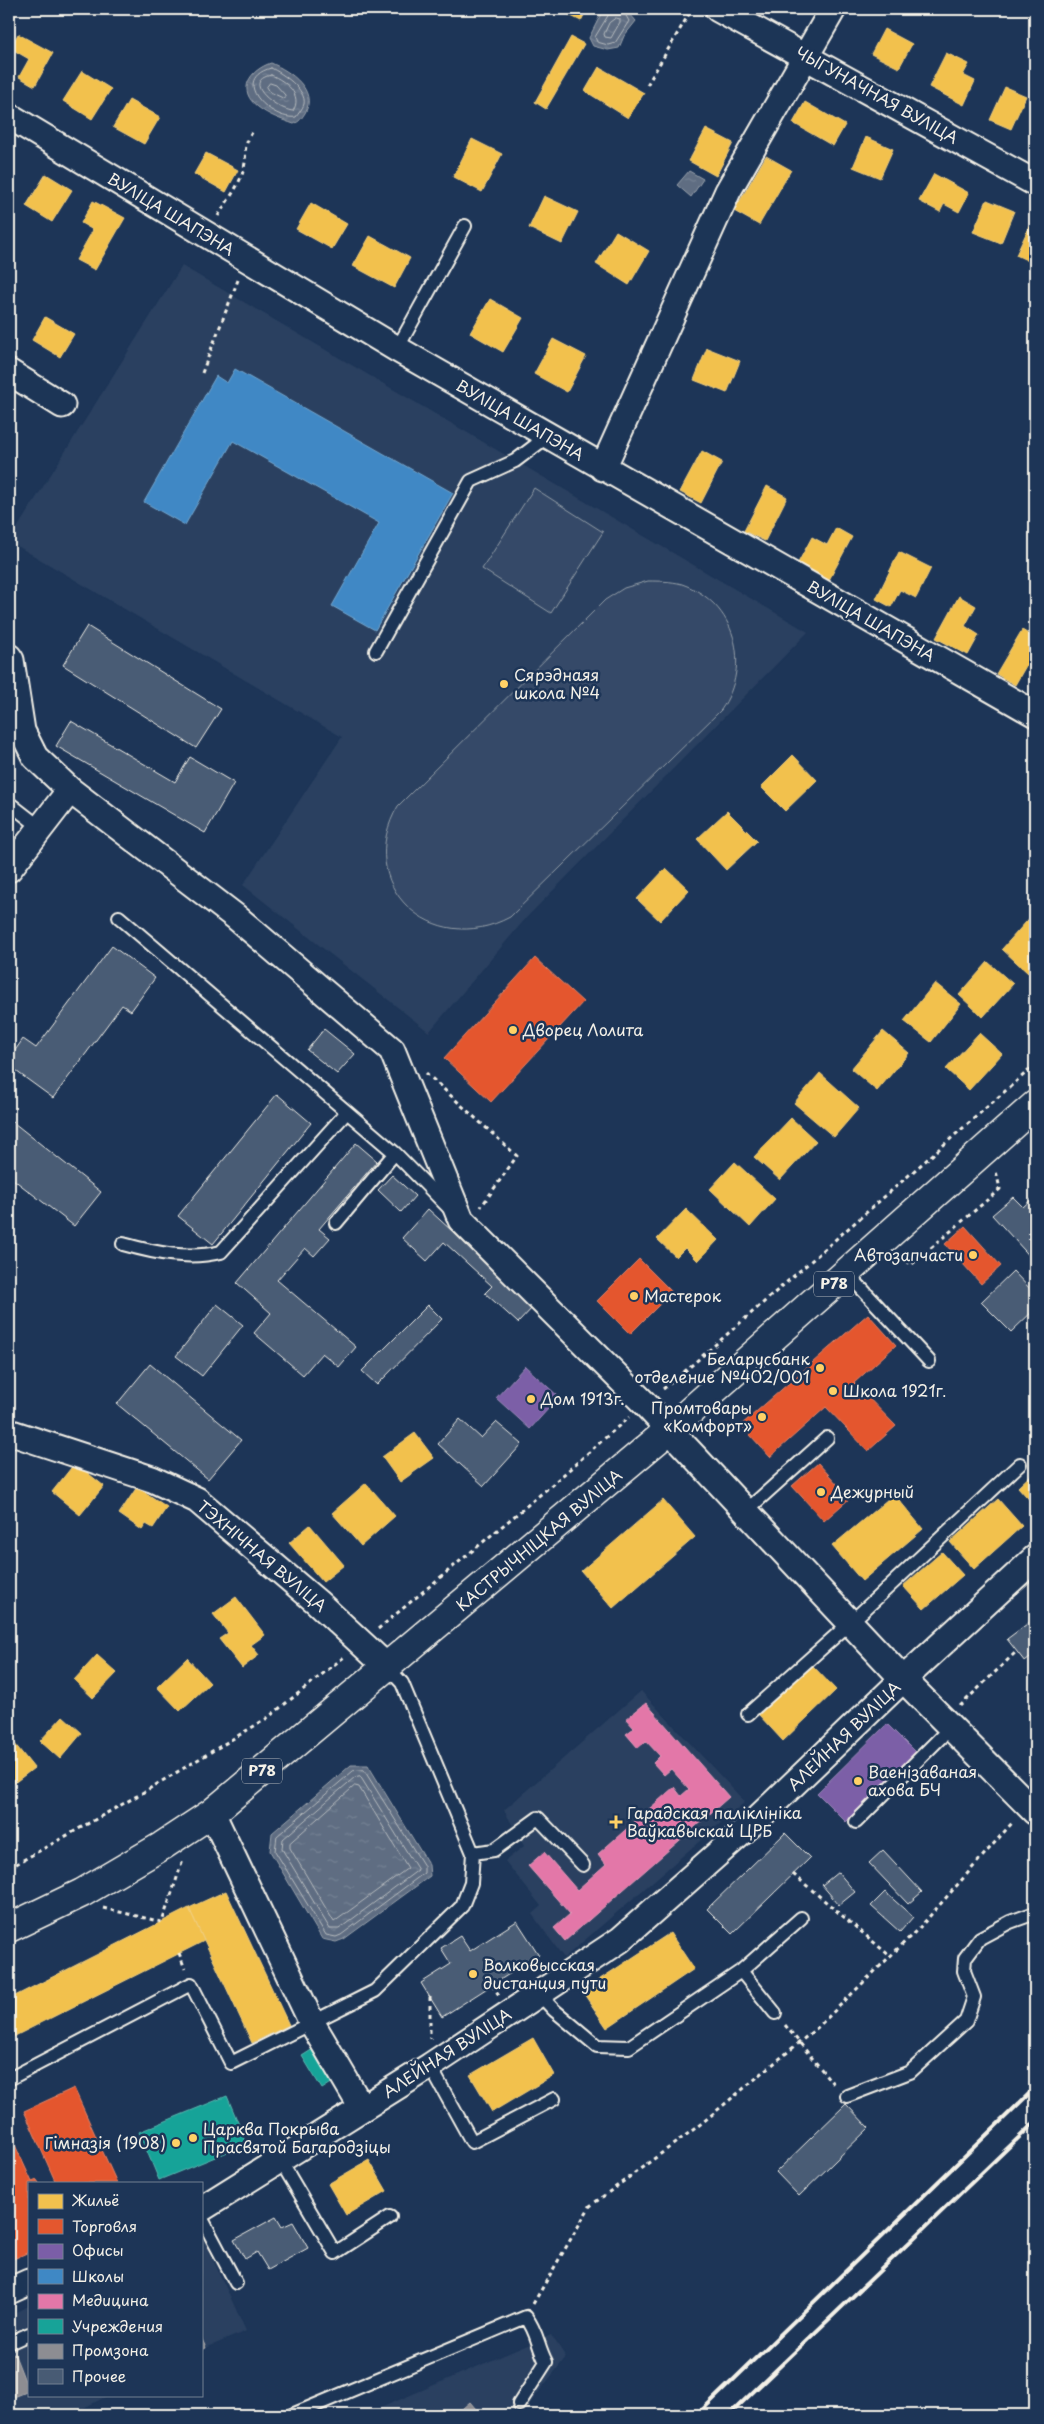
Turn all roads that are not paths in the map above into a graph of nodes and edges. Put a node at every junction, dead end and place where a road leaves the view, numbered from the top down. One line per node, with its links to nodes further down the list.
1 (718, 9): 3 (street, ЧЫГУНАЧНАЯ ВУЛІЦА)
2 (833, 9): 3 (street)
3 (807, 56): 5 (street, ЧЫГУНАЧНАЯ ВУЛІЦА); 11 (street)
4 (9, 116): 7 (street, ВУЛІЦА ШАПЭНА)
5 (1035, 183)
6 (465, 226): 7 (lane)
7 (397, 349): 10 (street, ВУЛІЦА ШАПЭНА)
8 (9, 372): 9 (street)
9 (62, 405)
10 (548, 436): 11 (street, ВУЛІЦА ШАПЭНА); 12 (lane)
11 (603, 468): 14 (street, ВУЛІЦА ШАПЭНА)
12 (376, 651)
13 (10, 658): 15 (street)
14 (1035, 714)
15 (70, 790): 17 (street); 23 (street)
16 (9, 803): 17 (lane)
17 (41, 828): 18 (street)
18 (9, 869)
19 (119, 917): 21 (lane)
20 (1035, 1105): 26 (main road, КАСТРЫЧНІЦКАЯ ВУЛІЦА / Р78)
21 (347, 1112): 22 (lane); 25 (lane)
22 (395, 1153): 23 (lane); 24 (lane)
23 (461, 1220): 28 (street)
24 (336, 1223)
25 (123, 1244)
26 (847, 1273): 27 (lane); 28 (main road, КАСТРЫЧНІЦКАЯ ВУЛІЦА / Р78)
27 (929, 1361)
28 (669, 1430): 32 (street); 35 (main road, КАСТРЫЧНІЦКАЯ ВУЛІЦА / Р78)
29 (9, 1432): 35 (street, ТЭХНІЧНАЯ ВУЛІЦА)
30 (827, 1438): 32 (lane)
31 (1020, 1464): 34 (lane)
32 (746, 1512): 34 (street)
33 (1033, 1564): 36 (street, АЛЕЙНАЯ ВУЛІЦА)
34 (850, 1623): 36 (street); 37 (lane)
35 (386, 1666): 40 (main road, КАСТРЫЧНІЦКАЯ ВУЛІЦА / Р78); 42 (lane)
36 (903, 1679): 38 (street); 48 (street, АЛЕЙНАЯ ВУЛІЦА)
37 (748, 1714)
38 (948, 1724): 39 (street); 41 (lane)
39 (1032, 1809)
40 (212, 1813): 46 (main road, КАСТРЫЧНІЦКАЯ ВУЛІЦА / Р78); 50 (street)
41 (856, 1822)
42 (473, 1853): 43 (lane); 50 (lane)
43 (583, 1865)
44 (1035, 1913): 53 (lane)
45 (801, 1918): 47 (lane)
46 (9, 1928)
47 (741, 1971): 48 (lane); 49 (lane)
48 (539, 1994): 51 (street, АЛЕЙНАЯ ВУЛІЦА)
49 (775, 2013)
50 (312, 2023): 52 (lane); 55 (street)
51 (430, 2066): 54 (lane); 55 (street, АЛЕЙНАЯ ВУЛІЦА)
52 (9, 2079)
53 (847, 2096)
54 (554, 2099)
55 (362, 2108): 56 (street, АЛЕЙНАЯ ВУЛІЦА)
56 (280, 2160): 57 (street, АЛЕЙНАЯ ВУЛІЦА); 58 (lane)
57 (202, 2208)
58 (390, 2217)
59 (202, 2219): 61 (lane)
60 (28, 2282): 62 (street)
61 (236, 2283)
62 (9, 2291)
63 (28, 2334): 64 (lane)
64 (9, 2343)
65 (519, 2404): 66 (lane)
66 (292, 2415)

